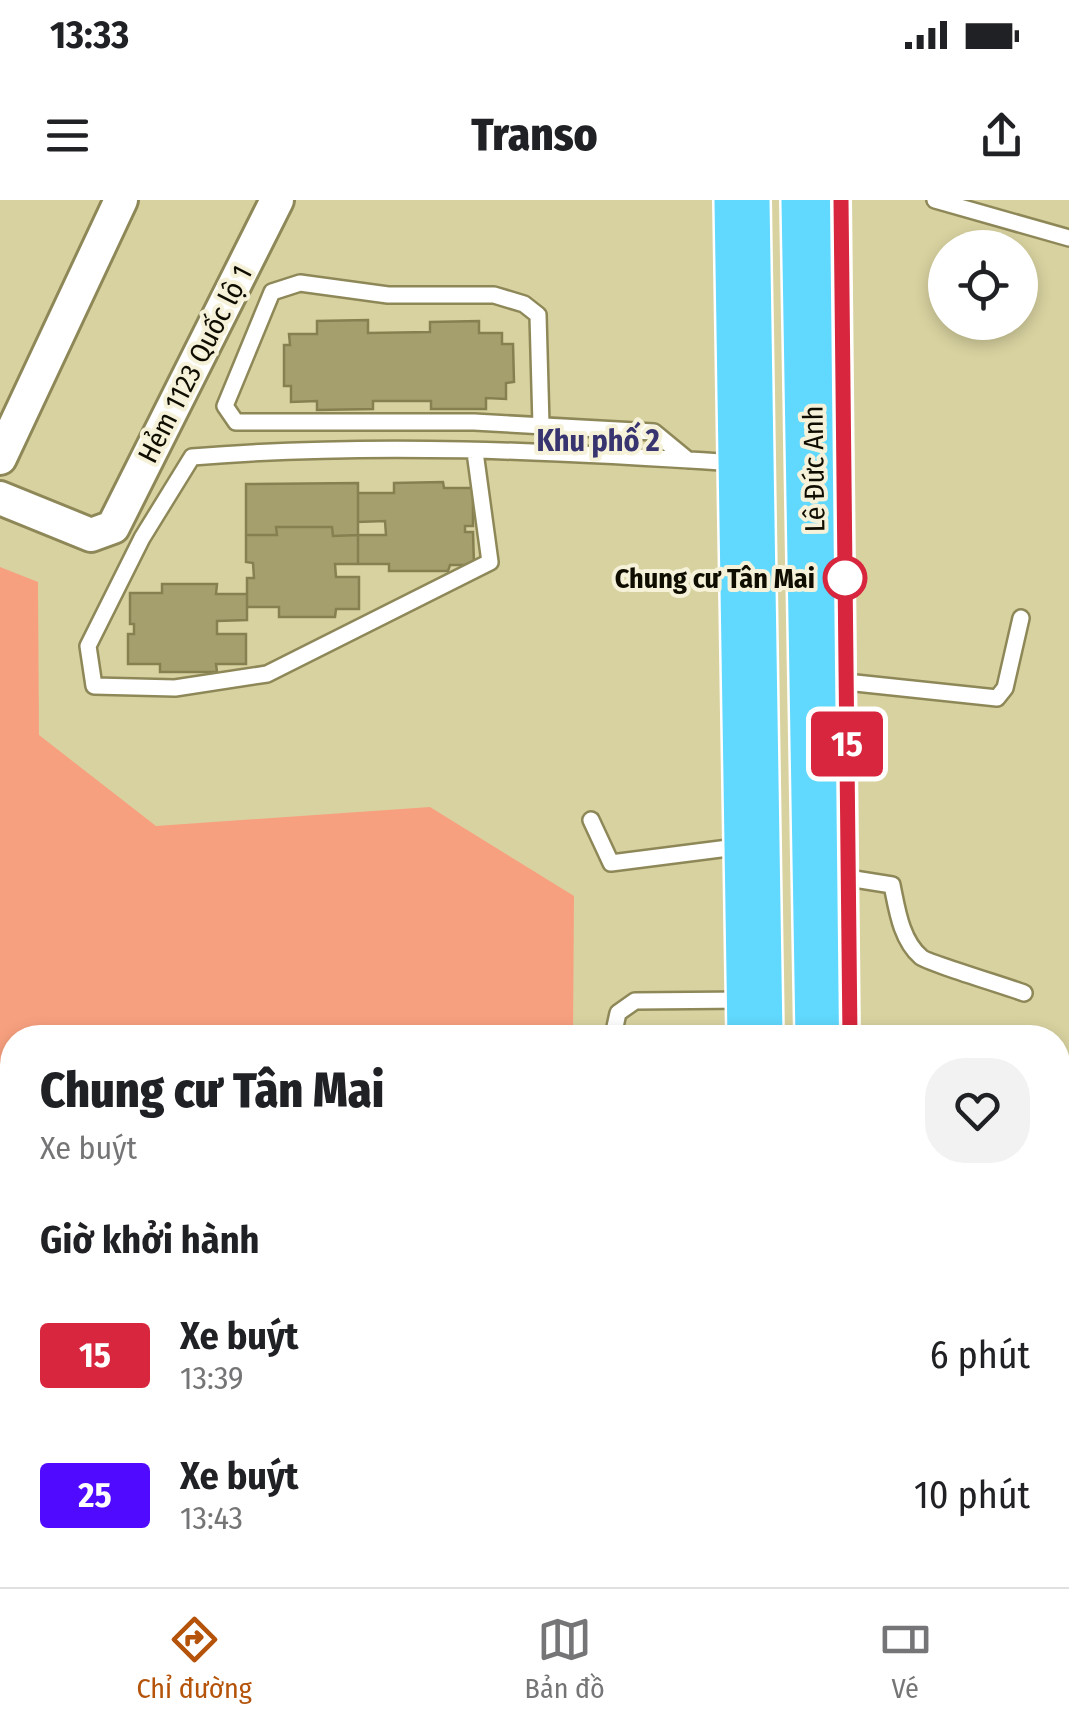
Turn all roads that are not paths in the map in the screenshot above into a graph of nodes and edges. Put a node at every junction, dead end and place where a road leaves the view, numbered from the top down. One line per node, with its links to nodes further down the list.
1 (121, 200): 11 (street)
2 (277, 200): 14 (street, Hẻm 1123 Quốc lộ 1)
3 (742, 200): 13 (highway)
4 (770, 200): 22 (highway, Lê Đức Anh)
5 (809, 200): 23 (highway, Lê Đức Anh)
6 (841, 200): 16 (highway, Lê Đức Anh)
7 (935, 200): 8 (lane)
8 (1069, 238)
9 (541, 424): 9 (lane); 12 (lane)
10 (475, 452): 10 (lane); 12 (lane)
11 (0, 458)
12 (688, 460): 13 (lane)
13 (749, 464): 18 (highway)
14 (0, 498)
15 (1021, 618): 16 (lane)
16 (846, 682): 19 (highway, Lê Đức Anh)
17 (591, 820): 18 (lane)
18 (753, 845): 22 (highway)
19 (848, 878): 20 (lane); 24 (highway, Lê Đức Anh)
20 (1024, 994)
21 (615, 1025): 22 (lane)
22 (762, 1025)
23 (823, 1025)
24 (850, 1025)

